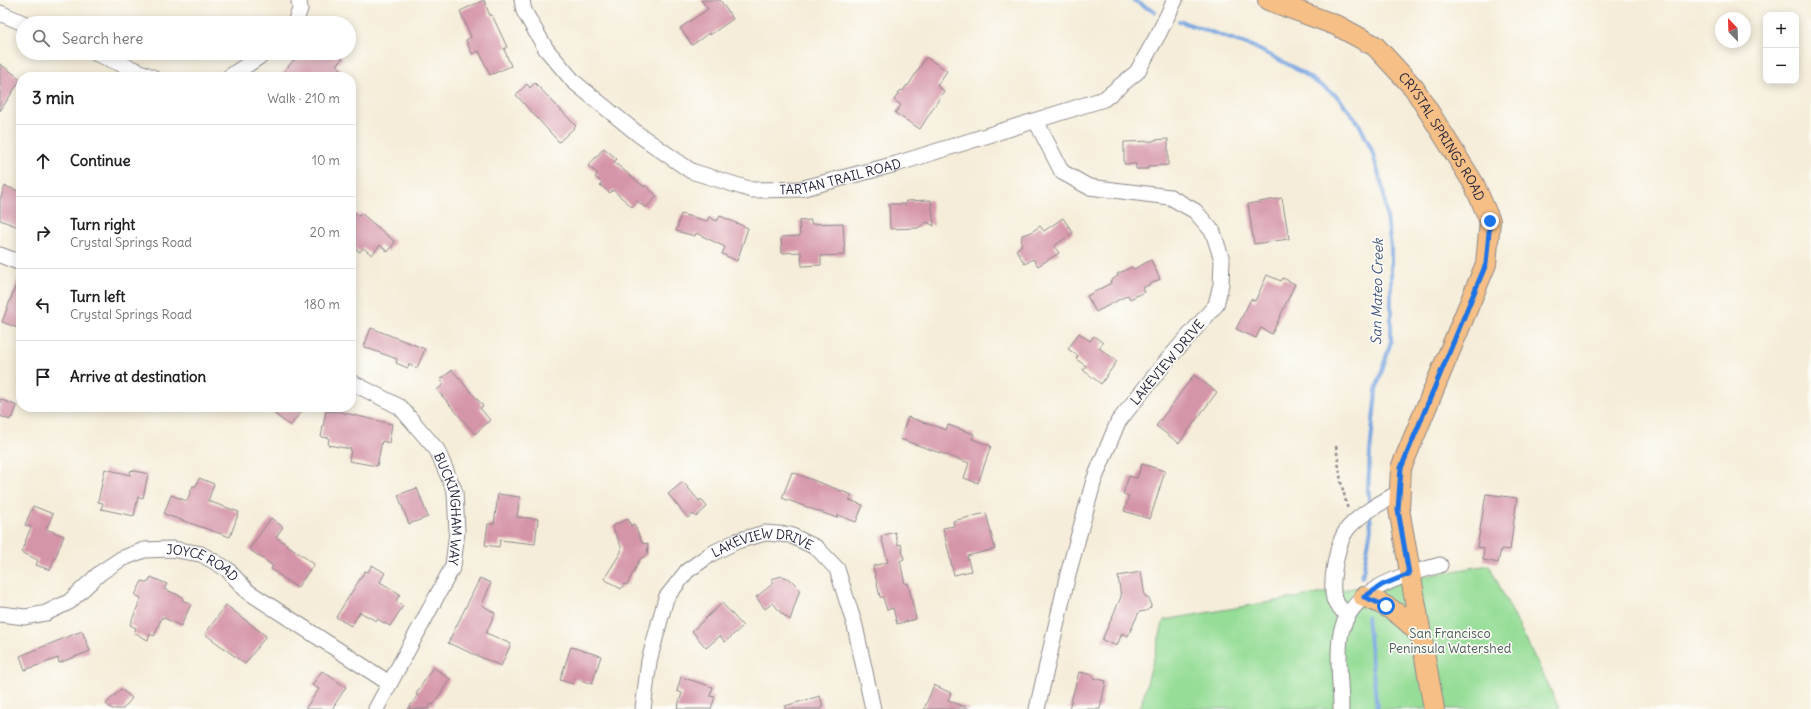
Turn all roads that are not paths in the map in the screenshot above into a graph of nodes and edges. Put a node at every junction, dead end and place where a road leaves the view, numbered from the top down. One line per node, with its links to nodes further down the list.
1 (299, 0): 6 (street)
2 (522, 0): 12 (street, TARTAN TRAIL ROAD)
3 (1175, 0): 12 (street, TARTAN TRAIL ROAD)
4 (1268, 0): 16 (main road, CRYSTAL SPRINGS ROAD)
5 (0, 13): 7 (street)
6 (297, 16)
7 (16, 20)
8 (112, 60): 10 (street)
9 (255, 60): 11 (street)
10 (140, 72)
11 (237, 72)
12 (1036, 121): 27 (street, LAKEVIEW DRIVE)
13 (0, 256): 14 (street)
14 (16, 261)
15 (356, 385): 23 (street, BUCKINGHAM WAY)
16 (1392, 496): 18 (main road, CRYSTAL SPRINGS ROAD); 21 (street)
17 (1440, 565): 18 (street)
18 (1409, 574): 19 (street); 22 (main road, CRYSTAL SPRINGS ROAD)
19 (1364, 597): 21 (street); 22 (main road)
20 (0, 614): 23 (street, JOYCE ROAD)
21 (1347, 616): 28 (street)
22 (1420, 635): 29 (main road, CRYSTAL SPRINGS ROAD)
23 (389, 683): 24 (street, BUCKINGHAM WAY)
24 (376, 709)
25 (643, 709): 26 (street, LAKEVIEW DRIVE)
26 (873, 709)
27 (1037, 709)
28 (1341, 709)
29 (1434, 709)

